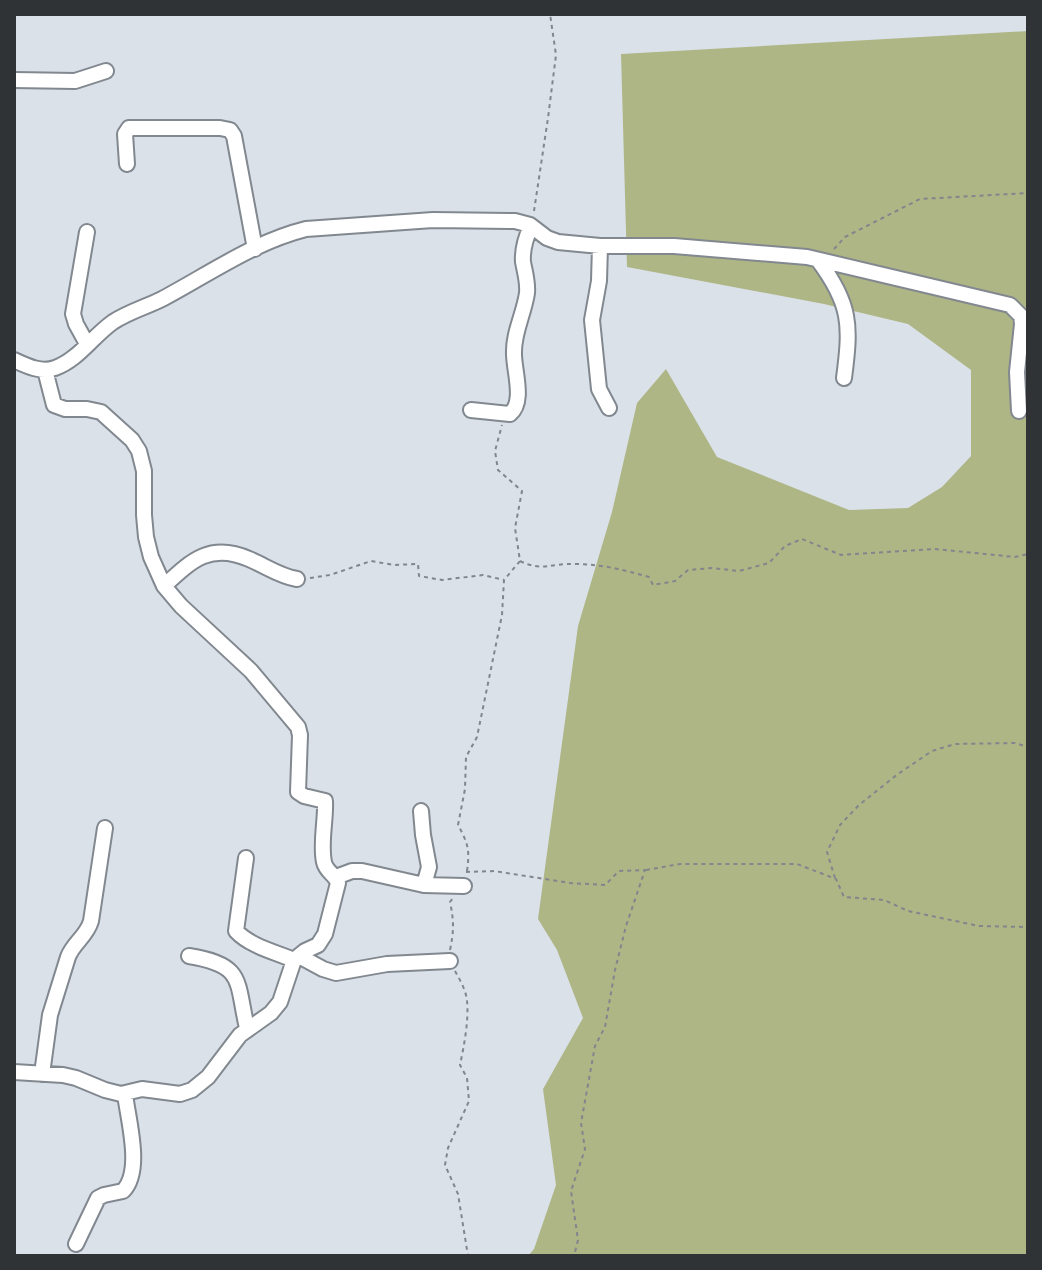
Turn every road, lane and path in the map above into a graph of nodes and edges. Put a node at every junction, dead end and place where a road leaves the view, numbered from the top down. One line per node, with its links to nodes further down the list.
1 (550, 14): 6 (path)
2 (106, 71): 3 (street)
3 (14, 80)
4 (127, 164): 9 (street)
5 (1028, 193): 10 (path)
6 (530, 225): 8 (street); 9 (street); 18 (street)
7 (87, 232): 11 (street)
8 (600, 246): 10 (street); 15 (street)
9 (255, 249): 11 (street)
10 (820, 261): 14 (street); 17 (street)
11 (87, 344): 13 (street)
12 (14, 360): 13 (street)
13 (45, 370): 23 (street)
14 (844, 378)
15 (609, 408)
16 (471, 410): 18 (street)
17 (1019, 411)
18 (505, 414): 20 (path)
19 (1028, 554): 20 (path)
20 (520, 561): 22 (path)
21 (297, 579): 22 (path); 23 (street)
22 (504, 580): 28 (path)
23 (164, 586): 29 (street)
24 (1028, 747): 30 (path)
25 (421, 811): 31 (street)
26 (105, 828): 39 (street)
27 (246, 858): 35 (street)
28 (645, 870): 30 (path); 43 (path)
29 (336, 877): 31 (street); 35 (street)
30 (836, 879): 33 (path)
31 (424, 885): 32 (street)
32 (464, 886): 36 (path)
33 (1028, 927)
34 (189, 956): 37 (street)
35 (296, 958): 36 (street); 37 (street)
36 (450, 961): 42 (path)
37 (247, 1028): 40 (street)
38 (14, 1072): 39 (street)
39 (42, 1074): 40 (street)
40 (125, 1094): 41 (street)
41 (76, 1244)
42 (468, 1256)
43 (574, 1256)

